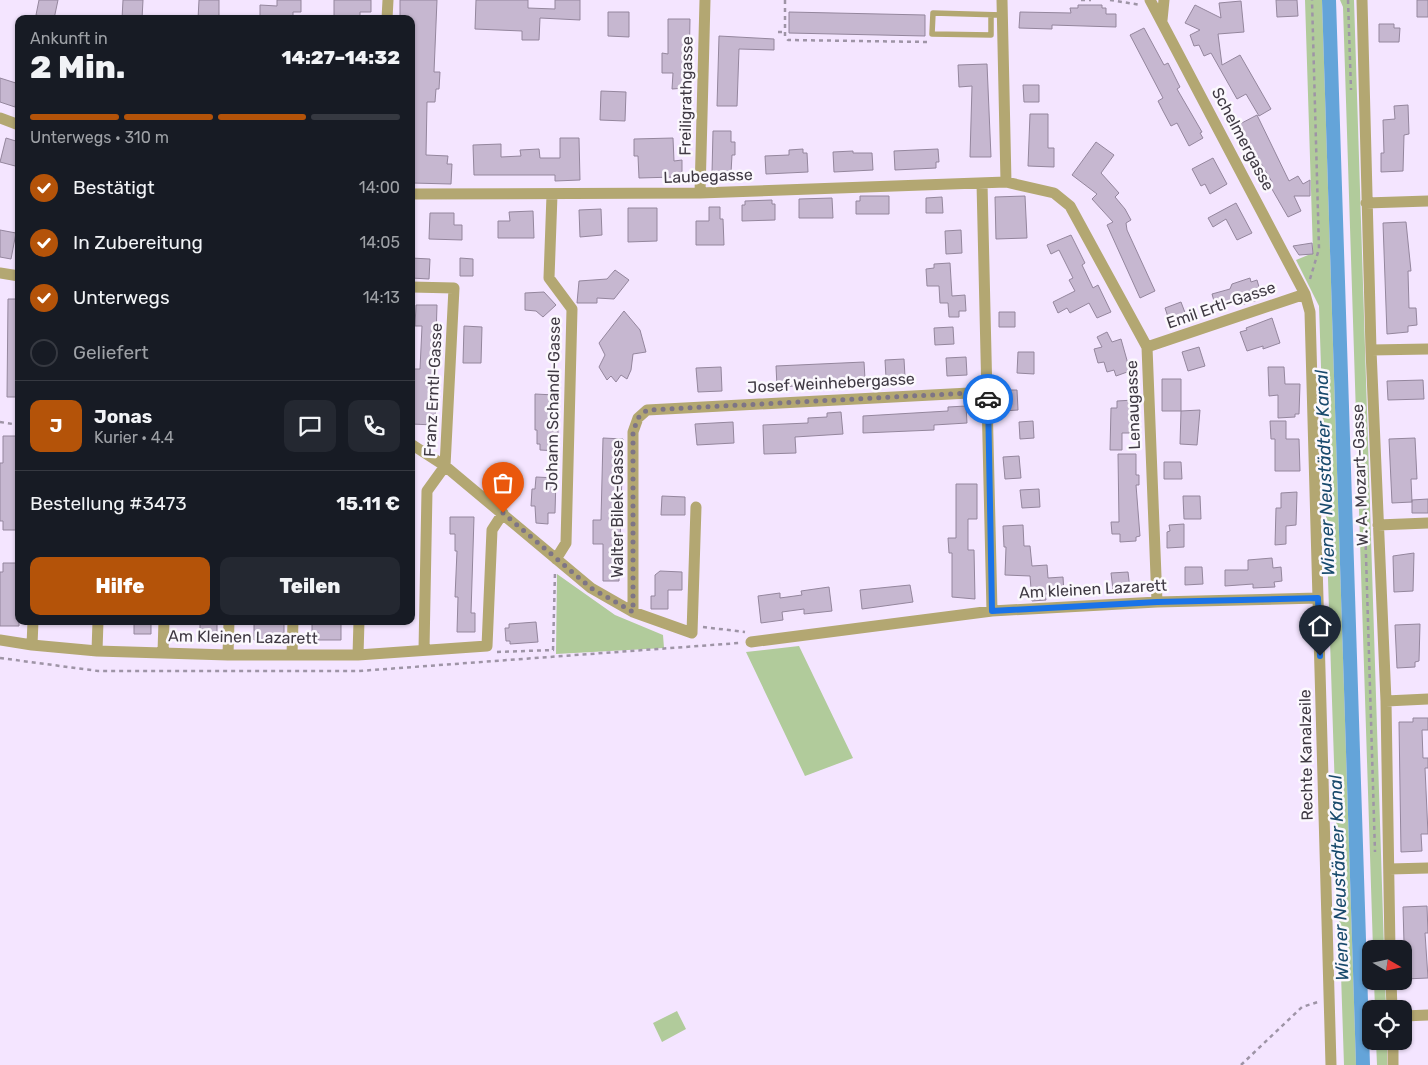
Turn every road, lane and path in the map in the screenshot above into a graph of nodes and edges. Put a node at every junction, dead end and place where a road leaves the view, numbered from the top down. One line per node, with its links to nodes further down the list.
1 (388, 0): 13 (street)
2 (705, 0): 23 (street, Freiligrathgasse)
3 (785, 0): 17 (path)
4 (1002, 0): 14 (street)
5 (1081, 0): 6 (path)
6 (1091, 0)
7 (1110, 0): 12 (path)
8 (1150, 0): 15 (street, Schelmergasse)
9 (1164, 0): 15 (street)
10 (1312, 0): 31 (path)
11 (1362, 0): 27 (street, W. A. Mozart-Gasse)
12 (1138, 5)
13 (387, 15)
14 (997, 15): 18 (lane); 18 (lane); 21 (street)
15 (1162, 20): 31 (street, Schelmergasse)
16 (778, 32): 17 (path)
17 (785, 32): 18 (path)
18 (932, 34)
19 (0, 118): 20 (street)
20 (15, 124)
21 (1006, 182): 22 (street, Laubegasse); 32 (street, Lenaugasse)
22 (982, 183): 23 (street, Laubegasse); 35 (street)
23 (700, 193): 25 (street, Laubegasse)
24 (415, 194): 25 (street, Laubegasse)
25 (552, 195): 45 (street, Johann Schandl-Gasse)
26 (1428, 200): 27 (street)
27 (1366, 203): 34 (street, W. A. Mozart-Gasse)
28 (0, 273): 29 (street)
29 (15, 275)
30 (415, 287): 40 (street, Franz Erntl-Gasse)
31 (1305, 294): 32 (street, Emil Ertl-Gasse); 46 (street, Rechte Kanalzeile)
32 (1147, 347): 47 (street, Lenaugasse)
33 (1428, 349): 34 (street)
34 (1371, 350): 44 (street, W. A. Mozart-Gasse)
35 (988, 392): 36 (street, Josef Weinhebergasse); 48 (street)
36 (676, 407): 49 (street, Walter Bilek-Gasse)
37 (0, 422): 38 (path)
38 (15, 424)
39 (415, 447): 40 (street)
40 (445, 466): 42 (street); 61 (street, Franz Erntl-Gasse)
41 (696, 506): 56 (street)
42 (503, 513): 45 (street); 60 (street)
43 (1428, 523): 44 (street)
44 (1378, 525): 70 (street, W. A. Mozart-Gasse)
45 (556, 559): 49 (street); 62 (path)
46 (1318, 598): 47 (street, Am kleinen Lazarett); 74 (street, Rechte Kanalzeile)
47 (1157, 602): 48 (street, Am kleinen Lazarett)
48 (992, 611): 58 (street, Am kleinen Lazarett)
49 (633, 612): 56 (street)
50 (33, 625): 59 (street)
51 (98, 625): 63 (street)
52 (164, 625): 64 (street)
53 (229, 625): 65 (street)
54 (293, 625): 66 (street)
55 (359, 625): 67 (street)
56 (692, 629): 58 (path)
57 (0, 640): 59 (street, Am Kleinen Lazarett)
58 (753, 642)
59 (32, 645): 63 (street, Am Kleinen Lazarett)
60 (487, 646): 61 (street, Am Kleinen Lazarett); 62 (path)
61 (424, 650): 67 (street, Am Kleinen Lazarett)
62 (549, 650): 68 (path)
63 (97, 651): 64 (street, Am Kleinen Lazarett)
64 (164, 652): 65 (street, Am Kleinen Lazarett)
65 (228, 655): 66 (street, Am Kleinen Lazarett)
66 (292, 655): 67 (street, Am Kleinen Lazarett)
67 (358, 655)
68 (550, 658)
69 (1428, 699): 70 (street)
70 (1386, 701): 72 (street, W. A. Mozart-Gasse)
71 (1428, 868): 72 (street)
72 (1389, 869): 73 (street, W. A. Mozart-Gasse)
73 (1390, 940)
74 (1328, 1000): 78 (path); 79 (street, Rechte Kanalzeile)
75 (1428, 1015): 76 (street)
76 (1412, 1016)
77 (1393, 1050): 80 (street)
78 (1241, 1065)
79 (1331, 1065)
80 (1393, 1065)

